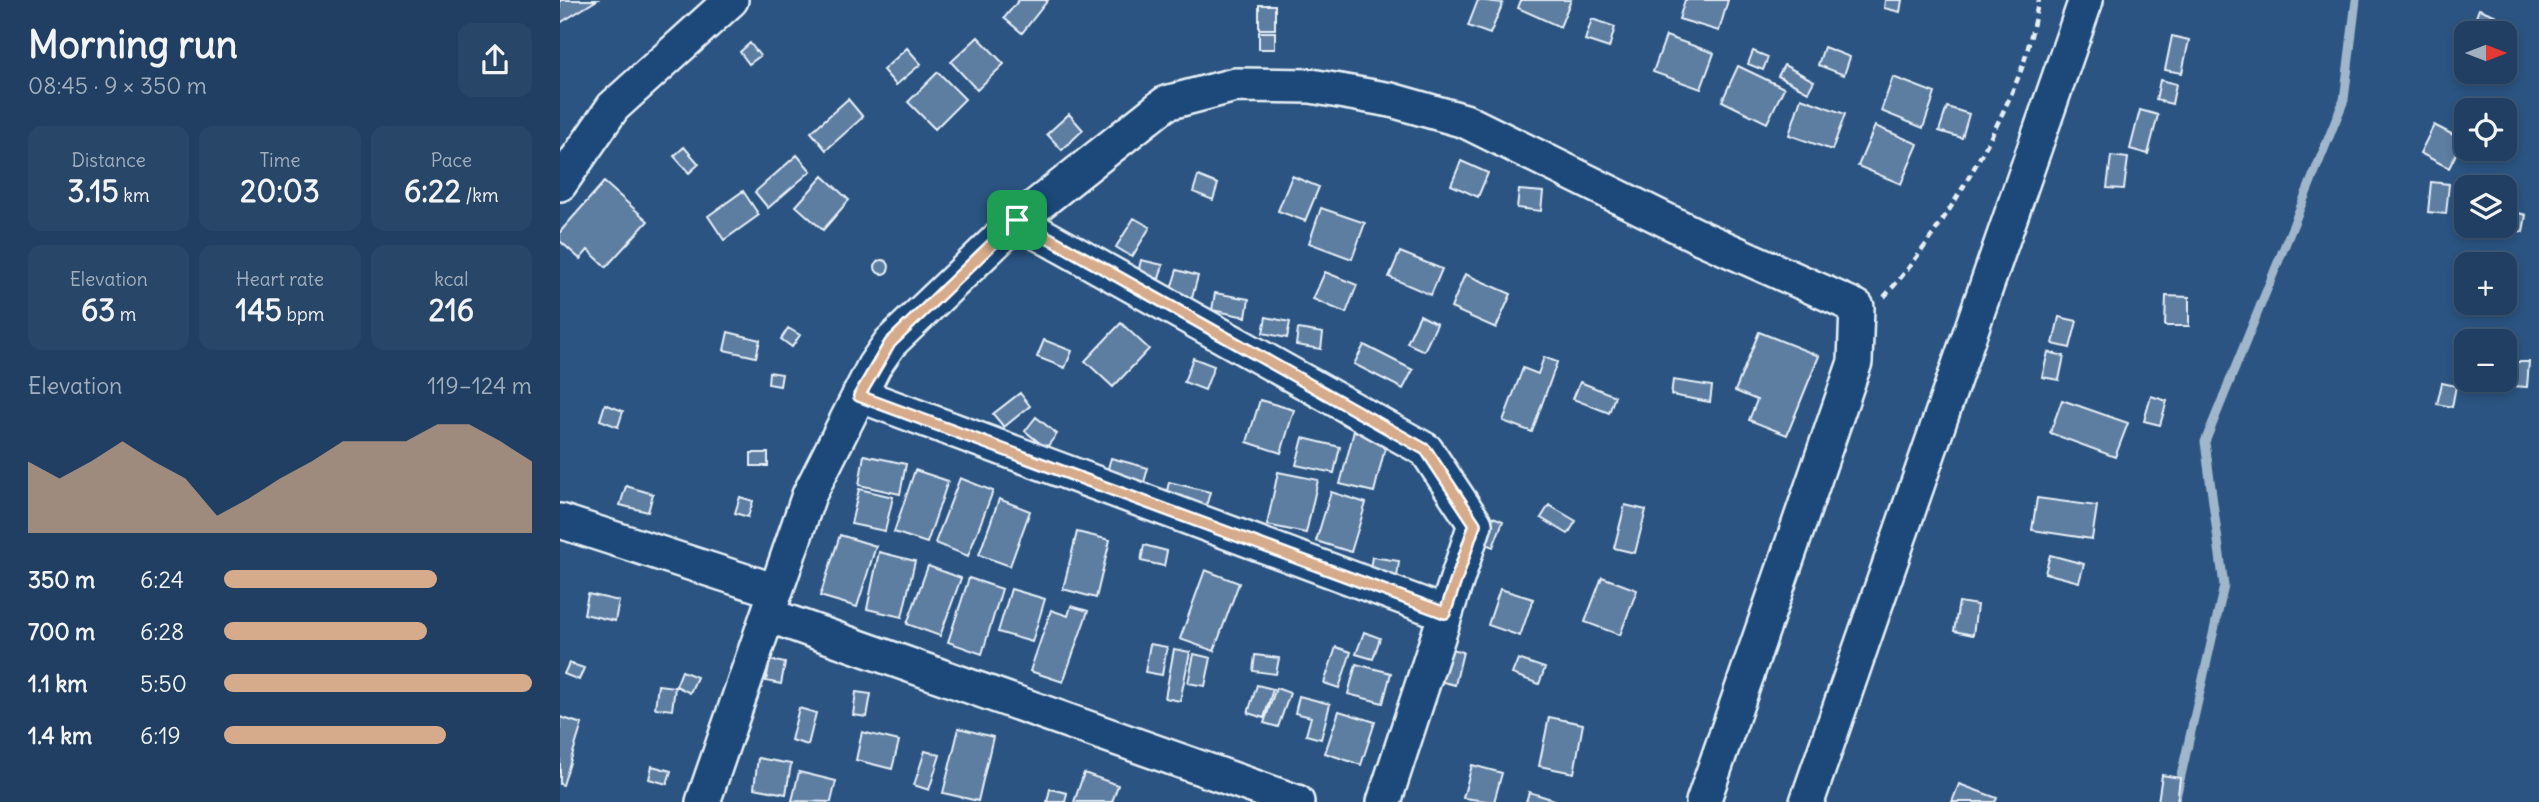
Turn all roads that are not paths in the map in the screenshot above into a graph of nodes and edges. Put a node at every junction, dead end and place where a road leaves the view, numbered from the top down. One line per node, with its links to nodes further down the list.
1 (731, 0): 3 (street)
2 (2086, 0): 13 (street)
3 (560, 184)
4 (1017, 220): 5 (street); 8 (street); 12 (street)
5 (859, 396): 7 (street); 8 (street)
6 (560, 521): 7 (street)
7 (772, 603): 9 (street); 10 (street)
8 (1445, 613): 11 (street)
9 (702, 802)
10 (1297, 802)
11 (1384, 802)
12 (1703, 802)
13 (1807, 802)

